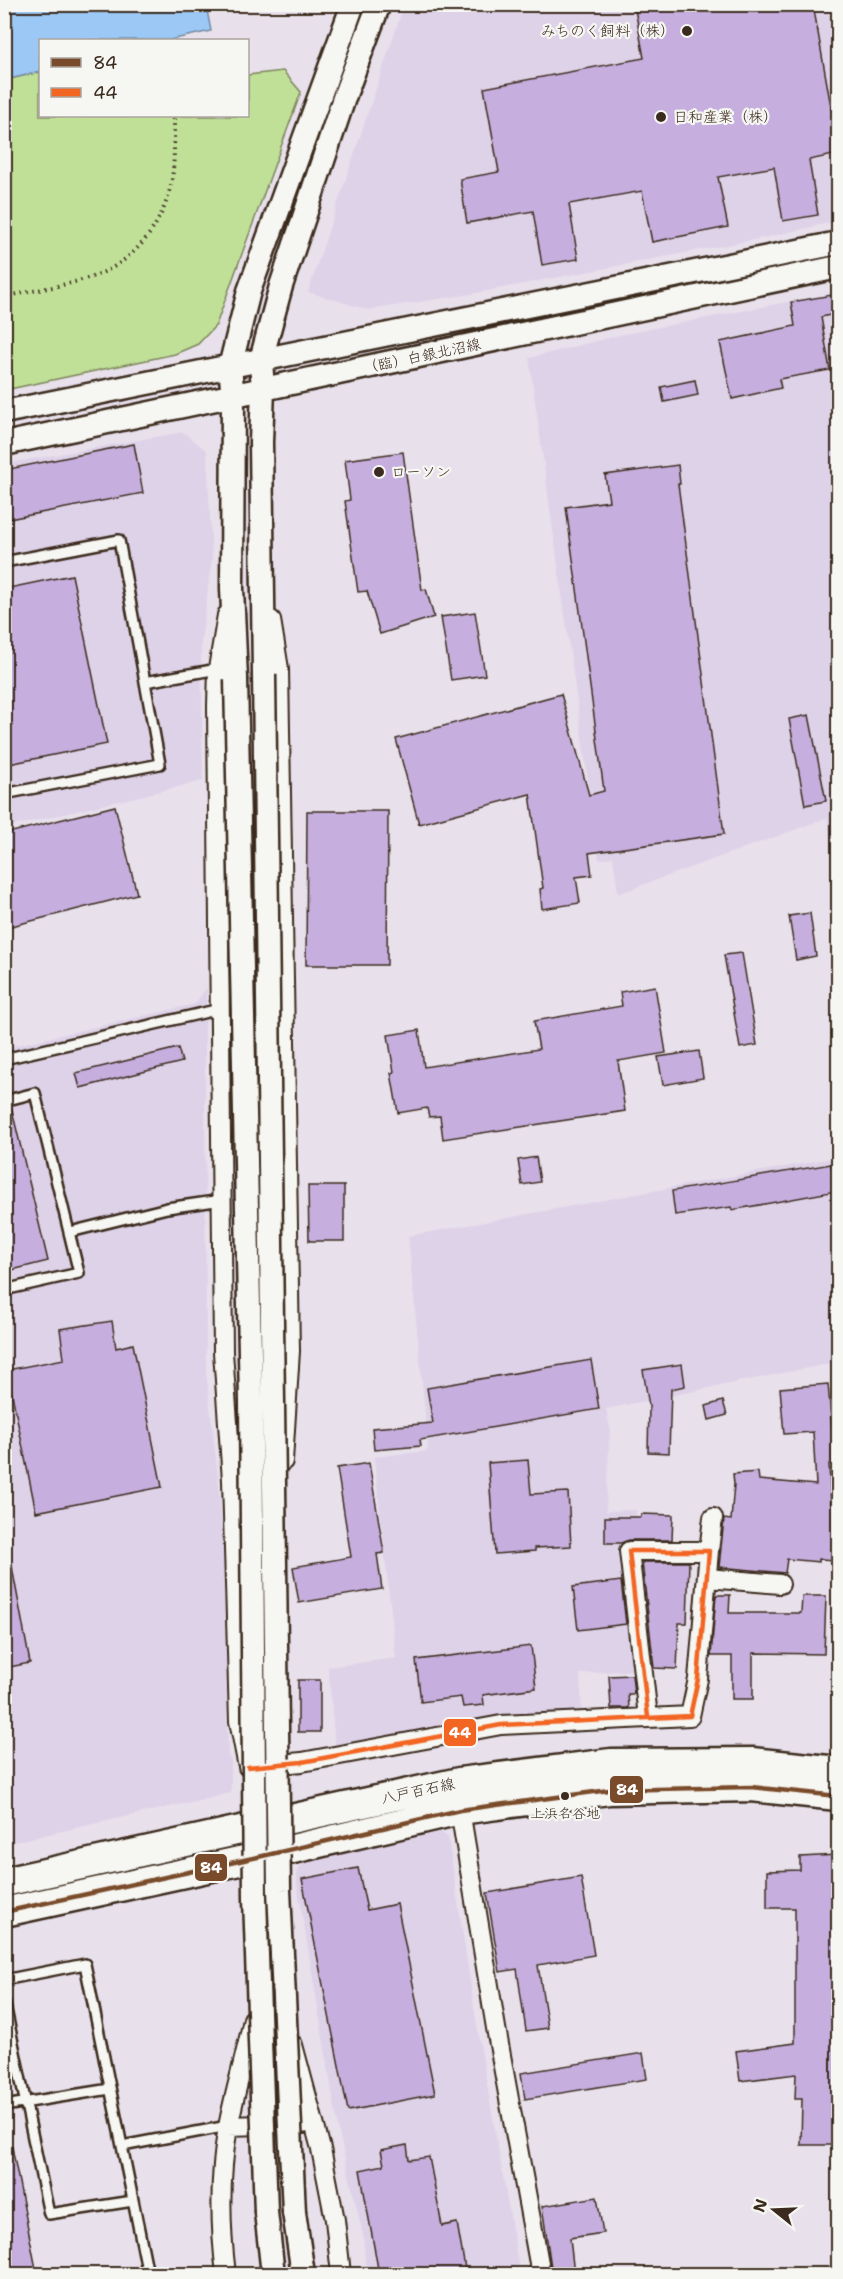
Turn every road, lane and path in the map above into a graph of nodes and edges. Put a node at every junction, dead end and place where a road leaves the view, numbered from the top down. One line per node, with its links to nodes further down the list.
1 (353, 4): 8 (street)
2 (379, 4): 7 (street)
3 (174, 117): 6 (path)
4 (838, 243): 7 (street, （臨）白銀北沼線)
5 (838, 267): 9 (street, （臨）白銀北沼線)
6 (4, 297)
7 (261, 360): 8 (street, （臨）白銀北沼線); 9 (street)
8 (230, 367): 10 (street); 11 (street, （臨）白銀北沼線)
9 (263, 390): 10 (street, （臨）白銀北沼線); 14 (street)
10 (233, 397): 12 (street, （臨）白銀北沼線); 15 (street)
11 (4, 412)
12 (4, 444)
13 (4, 562): 16 (lane)
14 (264, 586): 29 (street); 51 (street, bridge)
15 (227, 674): 16 (lane); 18 (street); 50 (street, bridge)
16 (145, 682): 17 (lane)
17 (4, 794)
18 (220, 1009): 19 (lane); 21 (street)
19 (4, 1059)
20 (4, 1101): 22 (lane)
21 (222, 1200): 22 (lane); 30 (street)
22 (70, 1232): 23 (lane)
23 (4, 1290)
24 (712, 1518): 25 (street)
25 (709, 1551): 26 (street); 28 (street)
26 (706, 1578): 27 (street); 28 (street)
27 (780, 1584)
28 (648, 1717): 29 (street)
29 (283, 1765): 30 (street); 34 (street)
30 (248, 1767): 34 (street)
31 (838, 1771): 34 (main road, 八戸百石線)
32 (838, 1796): 33 (main road, 八戸百石線)
33 (460, 1810): 35 (main road, 八戸百石線); 53 (street)
34 (268, 1823): 35 (street); 36 (main road, 八戸百石線)
35 (267, 1855): 37 (main road, 八戸百石線); 38 (street)
36 (4, 1882)
37 (4, 1912)
38 (270, 1939): 44 (street); 45 (street)
39 (4, 1980): 41 (lane)
40 (4, 2000): 42 (lane)
41 (110, 2089): 42 (lane); 46 (lane)
42 (26, 2103): 43 (lane); 47 (lane)
43 (4, 2106)
44 (314, 2124): 45 (street); 52 (street)
45 (228, 2127): 46 (lane); 49 (street)
46 (122, 2146): 47 (lane)
47 (133, 2201): 48 (lane)
48 (148, 2274)
49 (226, 2274)
50 (273, 2274)
51 (303, 2274)
52 (341, 2274)
53 (542, 2274)

